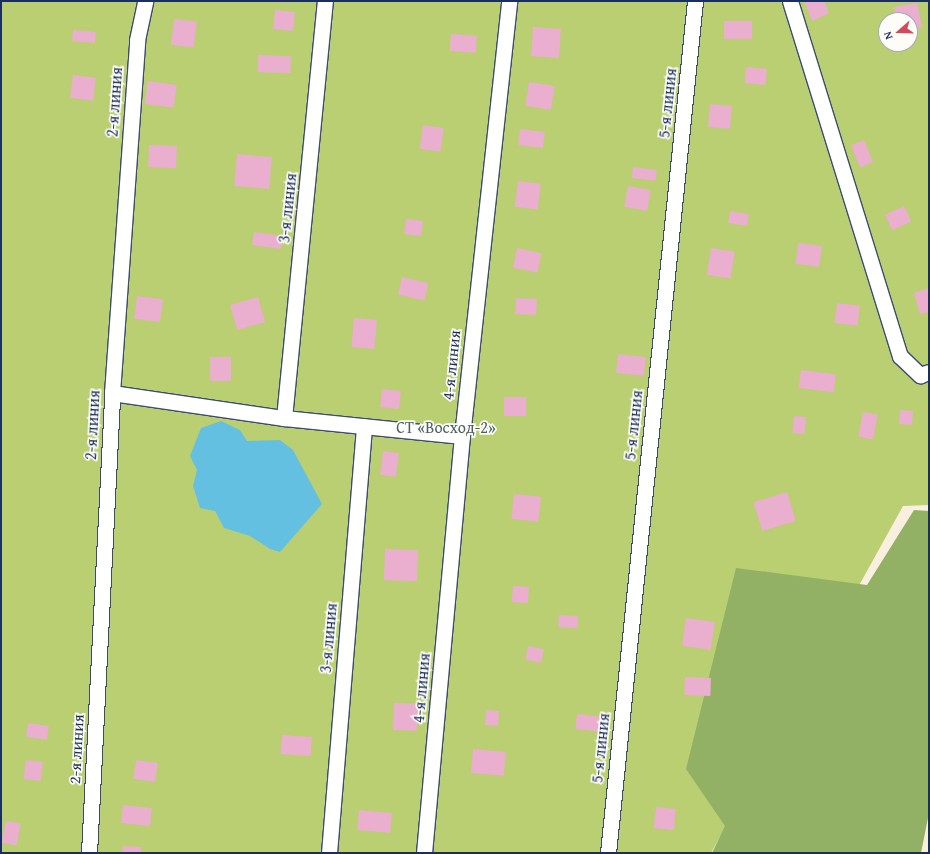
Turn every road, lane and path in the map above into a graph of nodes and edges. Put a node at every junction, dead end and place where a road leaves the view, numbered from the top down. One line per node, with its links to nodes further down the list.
1 (145, 1): 7 (street, 2-я линия)
2 (325, 1): 8 (street, 3-я линия)
3 (509, 1): 10 (street, 4-я линия)
4 (695, 1): 14 (street, 5-я линия)
5 (790, 1): 6 (street)
6 (929, 372)
7 (112, 393): 8 (street); 11 (street, 2-я линия)
8 (284, 418): 9 (street)
9 (364, 426): 10 (street); 12 (street, 3-я линия)
10 (462, 436): 13 (street, 4-я линия)
11 (89, 853)
12 (329, 853)
13 (424, 853)
14 (608, 853)

